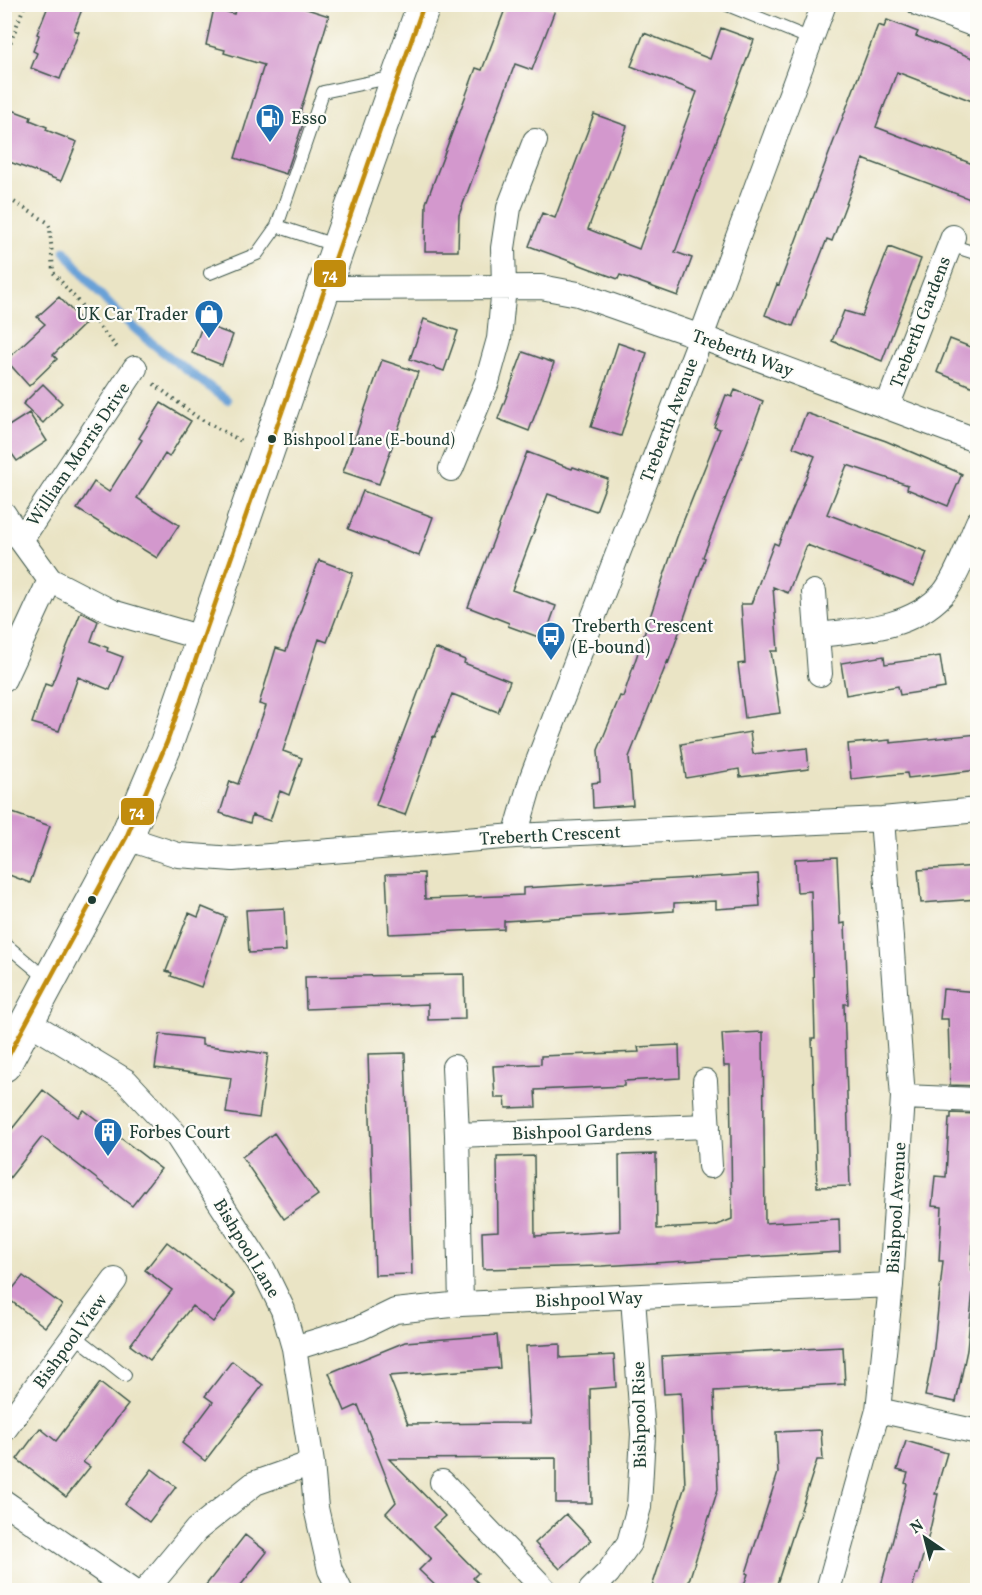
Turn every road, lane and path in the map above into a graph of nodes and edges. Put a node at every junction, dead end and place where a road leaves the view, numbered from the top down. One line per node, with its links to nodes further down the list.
1 (25, 4): 8 (path)
2 (424, 4): 9 (main road)
3 (725, 4): 7 (lane)
4 (824, 4): 7 (street, Treberth Avenue)
5 (919, 4): 6 (street)
6 (978, 26)
7 (812, 39): 19 (street, Treberth Avenue)
8 (4, 59)
9 (399, 75): 12 (lane); 14 (main road)
10 (535, 141): 17 (street)
11 (4, 195): 20 (path)
12 (277, 226): 14 (lane); 16 (lane)
13 (952, 241): 15 (lane); 21 (street, Treberth Gardens)
14 (338, 247): 18 (main road)
15 (978, 254)
16 (210, 273)
17 (504, 286): 18 (street, Treberth Way); 19 (street, Treberth Way); 24 (street)
18 (324, 288): 23 (main road)
19 (701, 337): 21 (street, Treberth Way); 36 (street, Treberth Avenue)
20 (135, 368): 23 (path); 27 (street, William Morris Drive)
21 (887, 407): 22 (street, Treberth Way)
22 (978, 441)
23 (266, 455): 31 (main road)
24 (451, 469)
25 (4, 514): 27 (street, William Morris Drive)
26 (978, 522): 30 (street)
27 (21, 540): 28 (street, William Morris Drive)
28 (50, 580): 31 (street, William Morris Drive); 33 (street)
29 (813, 592): 30 (street)
30 (817, 635): 32 (street)
31 (202, 638): 37 (main road)
32 (820, 674)
33 (4, 679)
34 (978, 810): 35 (street, Treberth Crescent)
35 (882, 819): 36 (street, Treberth Crescent); 44 (street, Bishpool Avenue)
36 (515, 836): 37 (street, Treberth Crescent)
37 (126, 838): 39 (main road)
38 (4, 943): 39 (lane)
39 (50, 982): 40 (main road)
40 (27, 1022): 41 (main road); 54 (street, Bishpool Lane)
41 (4, 1065)
42 (454, 1067): 47 (street)
43 (705, 1081): 46 (street)
44 (903, 1097): 45 (street); 50 (street, Bishpool Avenue)
45 (978, 1100)
46 (708, 1126): 47 (street, Bishpool Gardens); 48 (street)
47 (457, 1135): 52 (street)
48 (710, 1166)
49 (115, 1280): 53 (street, Bishpool View)
50 (891, 1285): 51 (street, Bishpool Way); 56 (street, Bishpool Avenue)
51 (633, 1298): 52 (street, Bishpool Way); 66 (street, Bishpool Rise)
52 (461, 1304): 54 (street, Bishpool Way)
53 (74, 1335): 55 (lane); 57 (street, Bishpool View)
54 (294, 1348): 59 (street, Bishpool Lane)
55 (125, 1374)
56 (878, 1410): 58 (street); 67 (street, Bishpool Avenue)
57 (4, 1430)
58 (978, 1432)
59 (312, 1463): 63 (street); 64 (street, Bishpool Lane)
60 (442, 1482): 65 (street)
61 (4, 1502): 62 (street)
62 (131, 1590)
63 (146, 1590)
64 (340, 1590)
65 (545, 1590)
66 (591, 1590)
67 (828, 1590)

